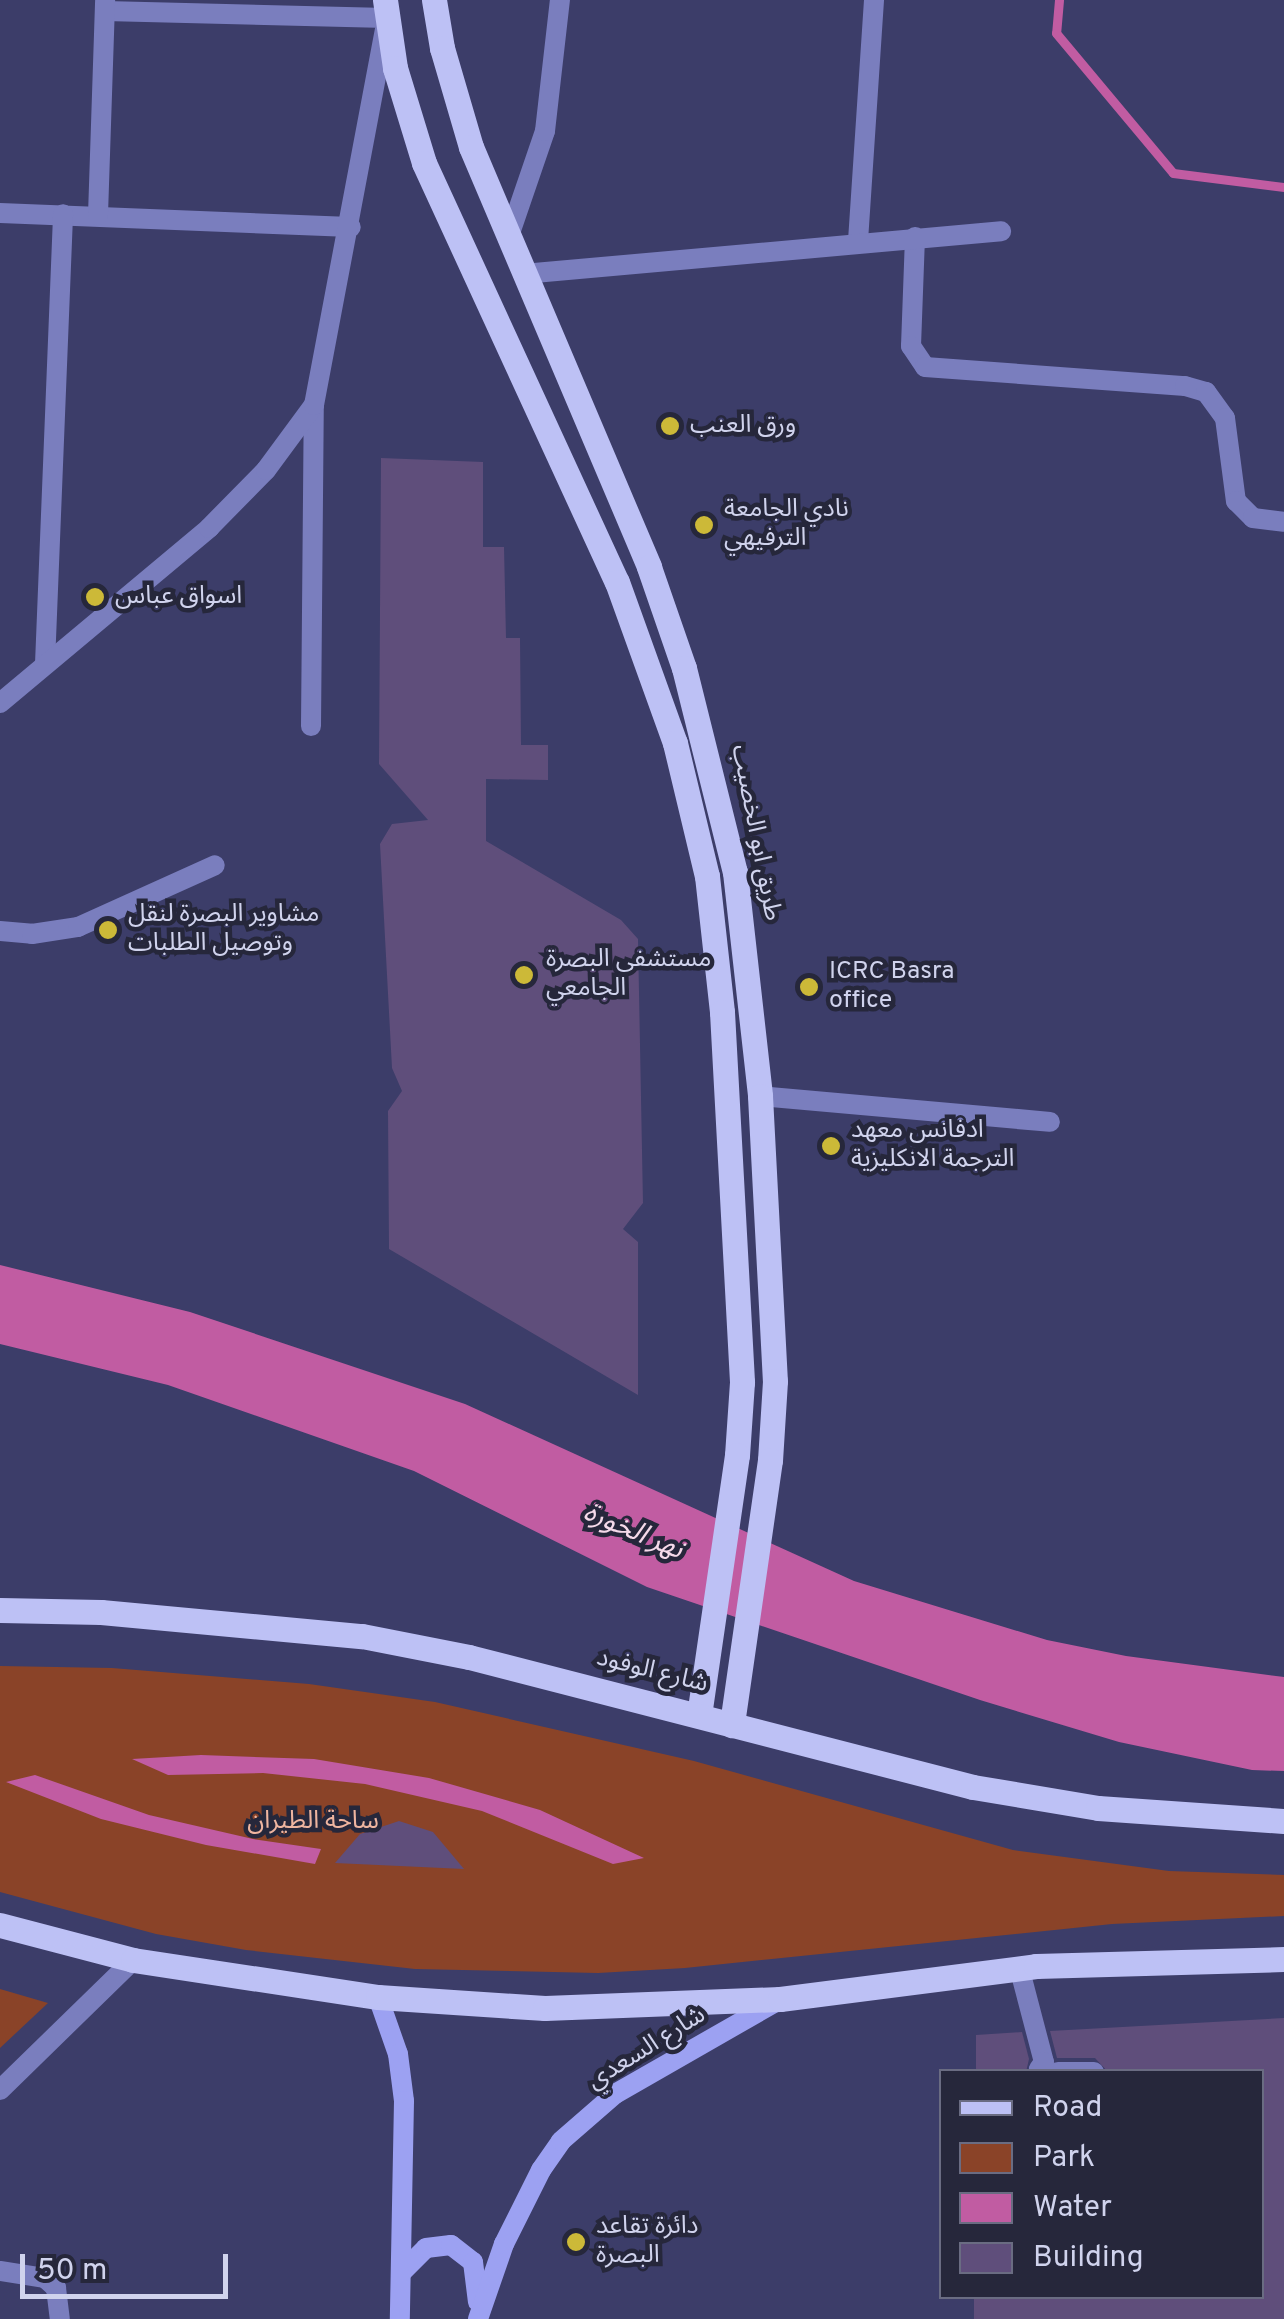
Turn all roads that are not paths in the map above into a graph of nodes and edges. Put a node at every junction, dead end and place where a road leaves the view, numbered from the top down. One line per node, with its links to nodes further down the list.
1 (434, 0): 12 (main road, طريق ابو الخصيب)
2 (560, 0): 12 (street)
3 (874, 0): 13 (street)
4 (105, 6): 5 (street); 8 (street)
5 (386, 9): 9 (street); 18 (main road)
6 (0, 213): 7 (street)
7 (63, 214): 8 (street); 19 (street)
8 (98, 215): 9 (street)
9 (351, 226): 15 (street)
10 (1001, 231): 11 (street)
11 (915, 237): 13 (street); 16 (street)
12 (508, 239): 14 (main road, طريق ابو الخصيب)
13 (858, 242): 14 (street)
14 (522, 274): 17 (main road, طريق ابو الخصيب)
15 (314, 405): 19 (street); 21 (street)
16 (1284, 522)
17 (649, 567): 18 (main road); 24 (main road, طريق ابو الخصيب)
18 (617, 582): 27 (main road)
19 (46, 664): 20 (street)
20 (0, 703)
21 (311, 726)
22 (215, 865): 23 (street)
23 (0, 931)
24 (760, 1096): 25 (street); 28 (main road, طريق ابو الخصيب)
25 (1050, 1122)
26 (0, 1610): 27 (main road, شارع الوفود)
27 (700, 1715): 28 (main road, شارع الوفود)
28 (732, 1725): 29 (main road, شارع الوفود)
29 (1284, 1820)
30 (0, 1925): 32 (main road)
31 (1284, 1958): 33 (main road)
32 (133, 1960): 34 (main road); 37 (street)
33 (1019, 1967): 35 (main road); 36 (street)
34 (378, 1997): 35 (main road); 39 (main road)
35 (780, 1999): 42 (main road, شارع السعدي)
36 (1040, 2069)
37 (0, 2090)
38 (0, 2271): 40 (street)
39 (400, 2273): 41 (main road); 42 (main road)
40 (60, 2319)
41 (400, 2319)
42 (478, 2319)

